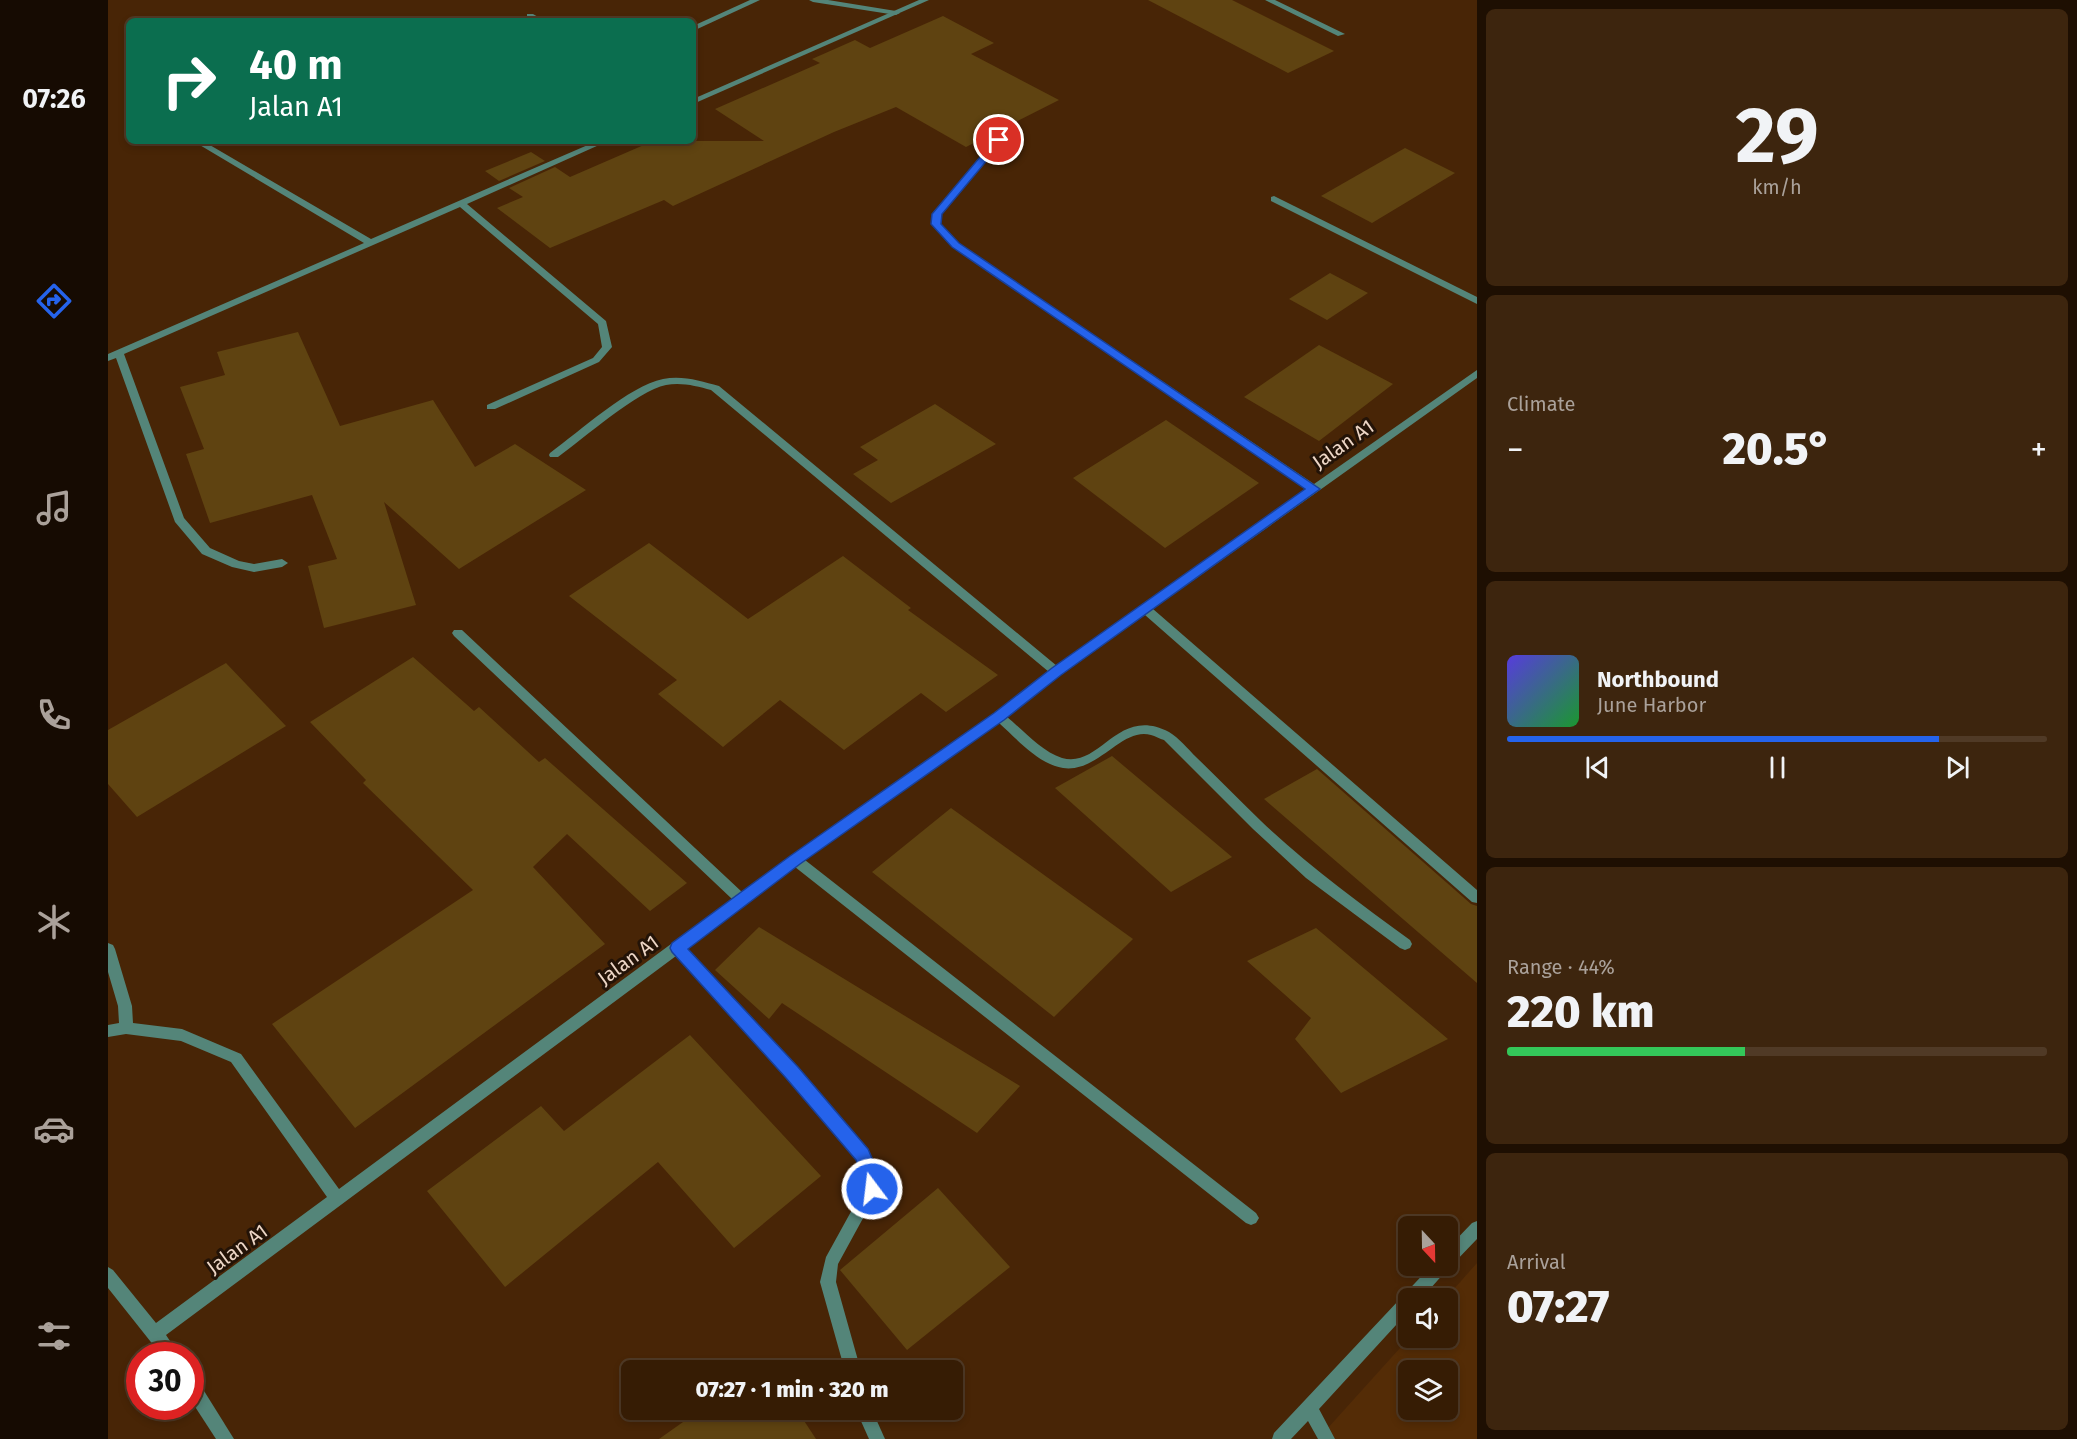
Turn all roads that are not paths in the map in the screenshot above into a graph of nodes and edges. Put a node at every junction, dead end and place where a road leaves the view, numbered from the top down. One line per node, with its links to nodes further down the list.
1 (756, 0): 8 (street)
2 (813, 0): 5 (street)
3 (925, 0): 5 (street)
4 (1269, 0): 9 (street)
5 (896, 13): 10 (street)
6 (530, 16): 7 (street)
7 (534, 18)
8 (696, 28)
9 (1341, 33)
10 (696, 101)
11 (999, 140): 23 (street)
12 (202, 144): 16 (street)
13 (597, 144): 15 (street)
14 (1275, 199): 17 (street)
15 (461, 204): 16 (street); 21 (street)
16 (371, 243): 18 (street)
17 (1477, 301)
18 (119, 353): 19 (street); 24 (street)
19 (108, 358)
20 (1477, 373): 23 (street, Jalan A1)
21 (491, 407)
22 (554, 455): 27 (street)
23 (1314, 489): 25 (street, Jalan A1)
24 (282, 563)
25 (1145, 609): 27 (street, Jalan A1); 30 (street)
26 (458, 633): 31 (street)
27 (1057, 672): 28 (street, Jalan A1)
28 (999, 717): 29 (street, Jalan A1); 32 (street)
29 (795, 860): 31 (street, Jalan A1); 38 (street)
30 (1477, 898)
31 (742, 900): 33 (street, Jalan A1)
32 (1404, 944)
33 (677, 948): 37 (street, Jalan A1); 47 (street)
34 (108, 949): 35 (street)
35 (126, 1028): 36 (street); 37 (street)
36 (108, 1031)
37 (337, 1199): 45 (street, Jalan A1)
38 (1251, 1218)
39 (1477, 1228): 40 (street)
40 (1458, 1249)
41 (108, 1275): 45 (street)
42 (1432, 1276): 43 (street)
43 (1420, 1288)
44 (1398, 1312): 49 (street)
45 (157, 1332): 46 (street)
46 (163, 1342)
47 (850, 1360)
48 (204, 1405): 51 (street)
49 (1309, 1407): 53 (street); 54 (street)
50 (869, 1420): 52 (street)
51 (226, 1439)
52 (878, 1439)
53 (1280, 1439)
54 (1327, 1439)

